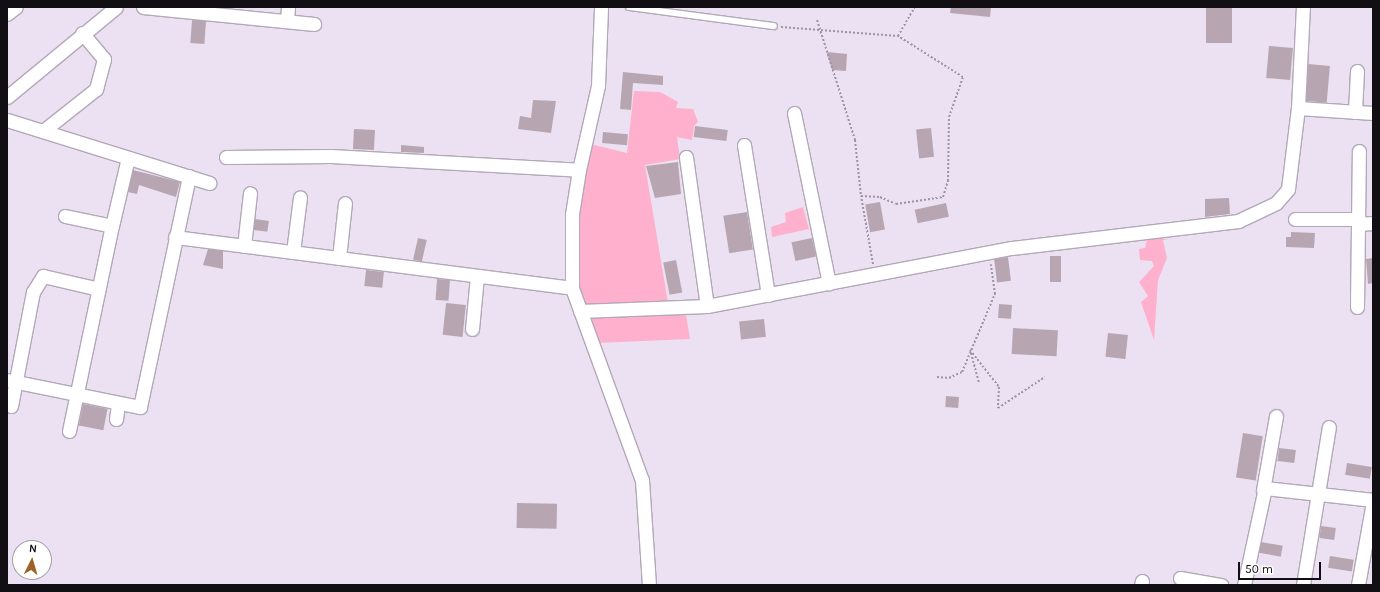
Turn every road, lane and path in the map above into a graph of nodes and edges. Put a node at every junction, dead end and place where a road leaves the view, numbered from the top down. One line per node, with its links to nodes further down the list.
1 (16, 7): 11 (street)
2 (116, 7): 17 (street)
3 (143, 7): 9 (street)
4 (288, 7): 13 (street)
5 (601, 7): 32 (street)
6 (629, 7): 15 (lane)
7 (914, 7): 18 (path)
8 (1303, 7): 21 (street)
9 (182, 9): 10 (street)
10 (236, 12): 13 (street)
11 (7, 14)
12 (817, 20): 16 (path)
13 (287, 21): 14 (street)
14 (314, 24)
15 (774, 26): 16 (path)
16 (820, 32): 18 (path); 37 (path)
17 (82, 33): 20 (street); 26 (street)
18 (898, 36): 37 (path)
19 (1358, 72): 22 (street)
20 (7, 97)
21 (1298, 108): 22 (street); 47 (street)
22 (1355, 112): 24 (street)
23 (794, 114): 51 (street)
24 (1373, 114)
25 (7, 120): 26 (street)
26 (42, 131): 31 (street)
27 (744, 145): 54 (street)
28 (1359, 151): 41 (street)
29 (226, 157): 32 (street)
30 (686, 157): 55 (street)
31 (128, 158): 33 (street); 43 (street)
32 (579, 170): 52 (street)
33 (188, 176): 34 (street); 44 (street)
34 (208, 183)
35 (250, 193): 45 (street)
36 (300, 197): 46 (street)
37 (861, 197): 49 (path)
38 (345, 203): 48 (street)
39 (64, 216): 43 (street)
40 (1295, 219): 41 (street)
41 (1359, 221): 42 (street); 56 (street)
42 (1373, 223)
43 (112, 226): 53 (street)
44 (175, 237): 45 (street); 65 (street)
45 (244, 246): 46 (street)
46 (293, 252): 48 (street)
47 (990, 252): 49 (street); 59 (path)
48 (339, 258): 50 (street)
49 (874, 275): 51 (street)
50 (476, 276): 52 (street); 58 (street)
51 (829, 283): 54 (street)
52 (572, 288): 57 (street)
53 (99, 289): 62 (street); 64 (street)
54 (768, 295): 55 (street)
55 (707, 306): 57 (street)
56 (1357, 307)
57 (580, 311): 75 (street)
58 (472, 329)
59 (970, 350): 60 (path); 61 (path); 63 (path)
60 (937, 376)
61 (1045, 377)
62 (11, 381): 64 (street); 66 (street)
63 (979, 382)
64 (77, 395): 65 (street); 70 (street)
65 (118, 405): 68 (street)
66 (11, 406)
67 (1276, 416): 71 (street)
68 (116, 419)
69 (1329, 427): 72 (street)
70 (69, 432)
71 (1264, 490): 72 (street); 77 (street)
72 (1318, 494): 73 (street); 78 (street)
73 (1373, 501): 79 (street)
74 (1187, 581): 76 (street)
75 (649, 585)
76 (1221, 585)
77 (1244, 585)
78 (1303, 585)
79 (1358, 585)

